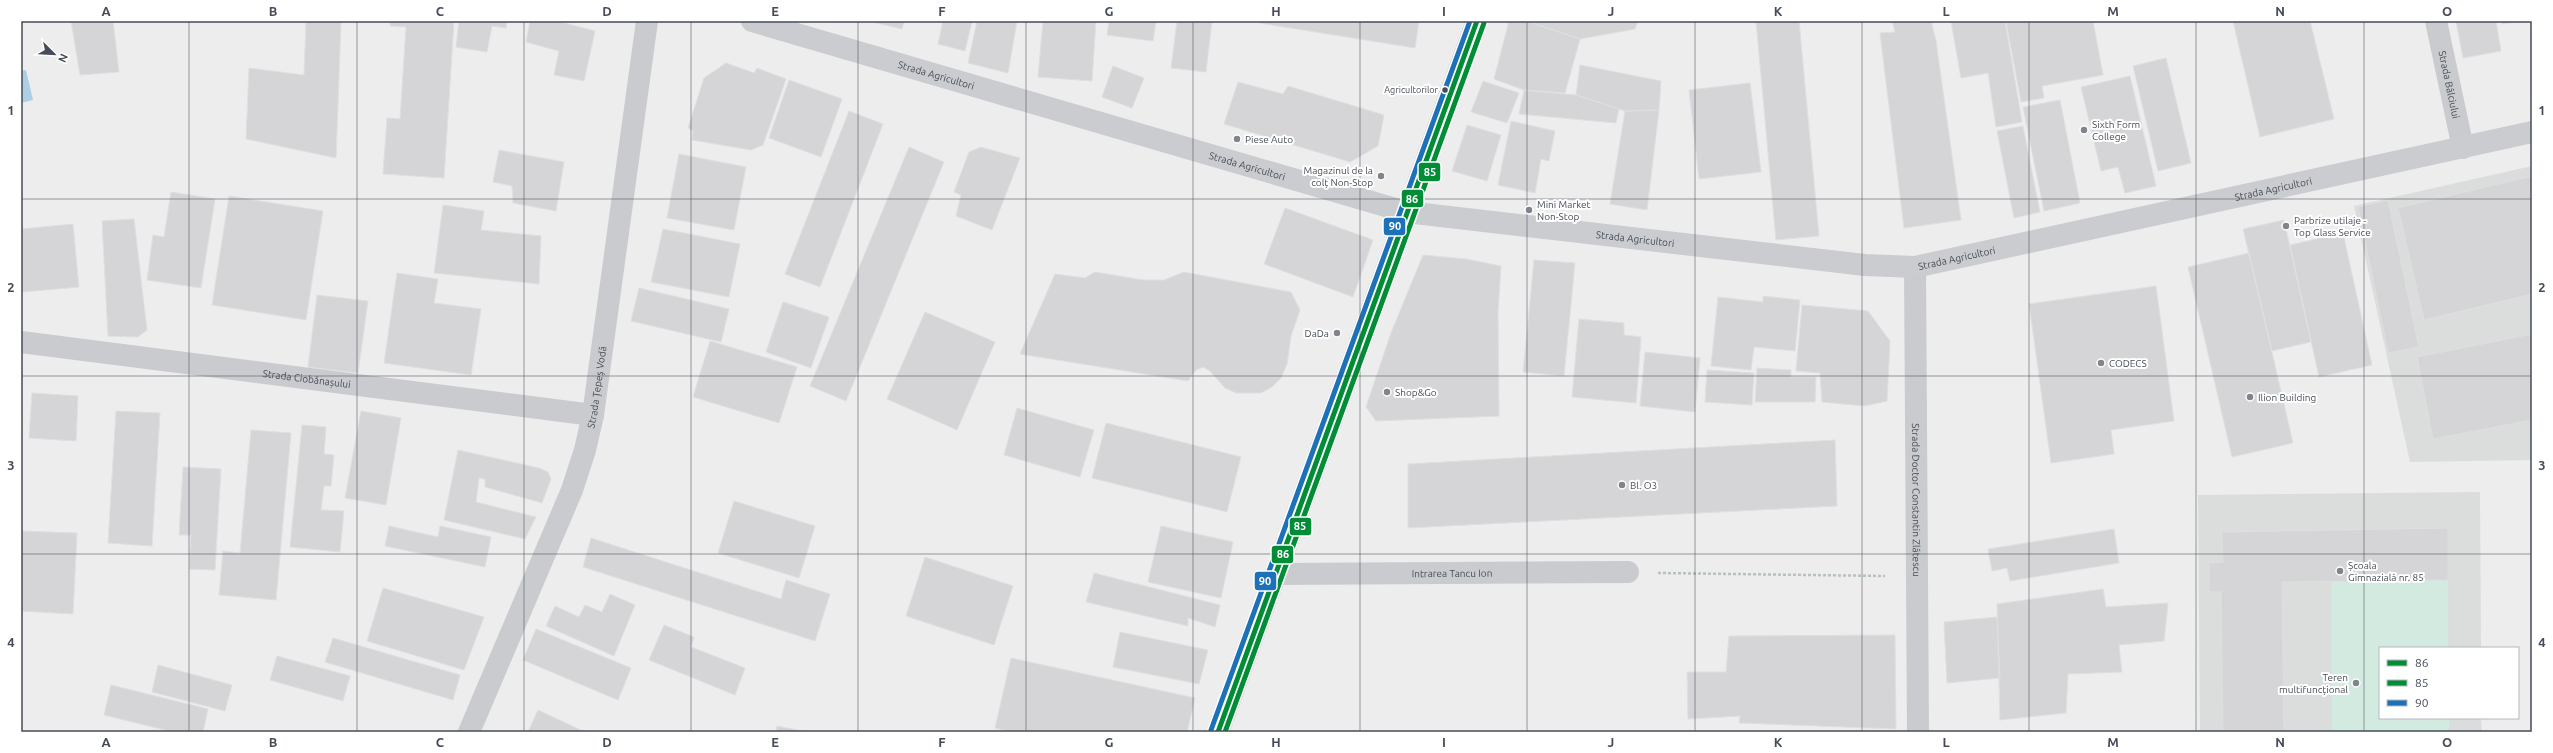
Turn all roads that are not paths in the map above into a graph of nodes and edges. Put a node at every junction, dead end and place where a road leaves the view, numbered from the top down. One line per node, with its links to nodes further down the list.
1 (647, 21): 10 (street, Strada Țepeș Vodă)
2 (752, 21): 7 (street, Strada Agricultori)
3 (1477, 21): 7 (street)
4 (2436, 21): 6 (street, Strada Bâlciului)
5 (2532, 132): 6 (street, Strada Agricultori)
6 (2463, 148): 8 (street, Strada Agricultori)
7 (1406, 212): 8 (street, Strada Agricultori); 12 (street)
8 (1916, 267): 15 (street, Strada Doctor Constantin Zlătescu)
9 (21, 342): 10 (street, Strada Ciobănașului)
10 (593, 415): 13 (street, Strada Țepeș Vodă)
11 (1628, 572): 12 (street, Intrarea Tancu Ion)
12 (1276, 574): 14 (street)
13 (468, 732)
14 (1218, 732)
15 (1918, 732)

